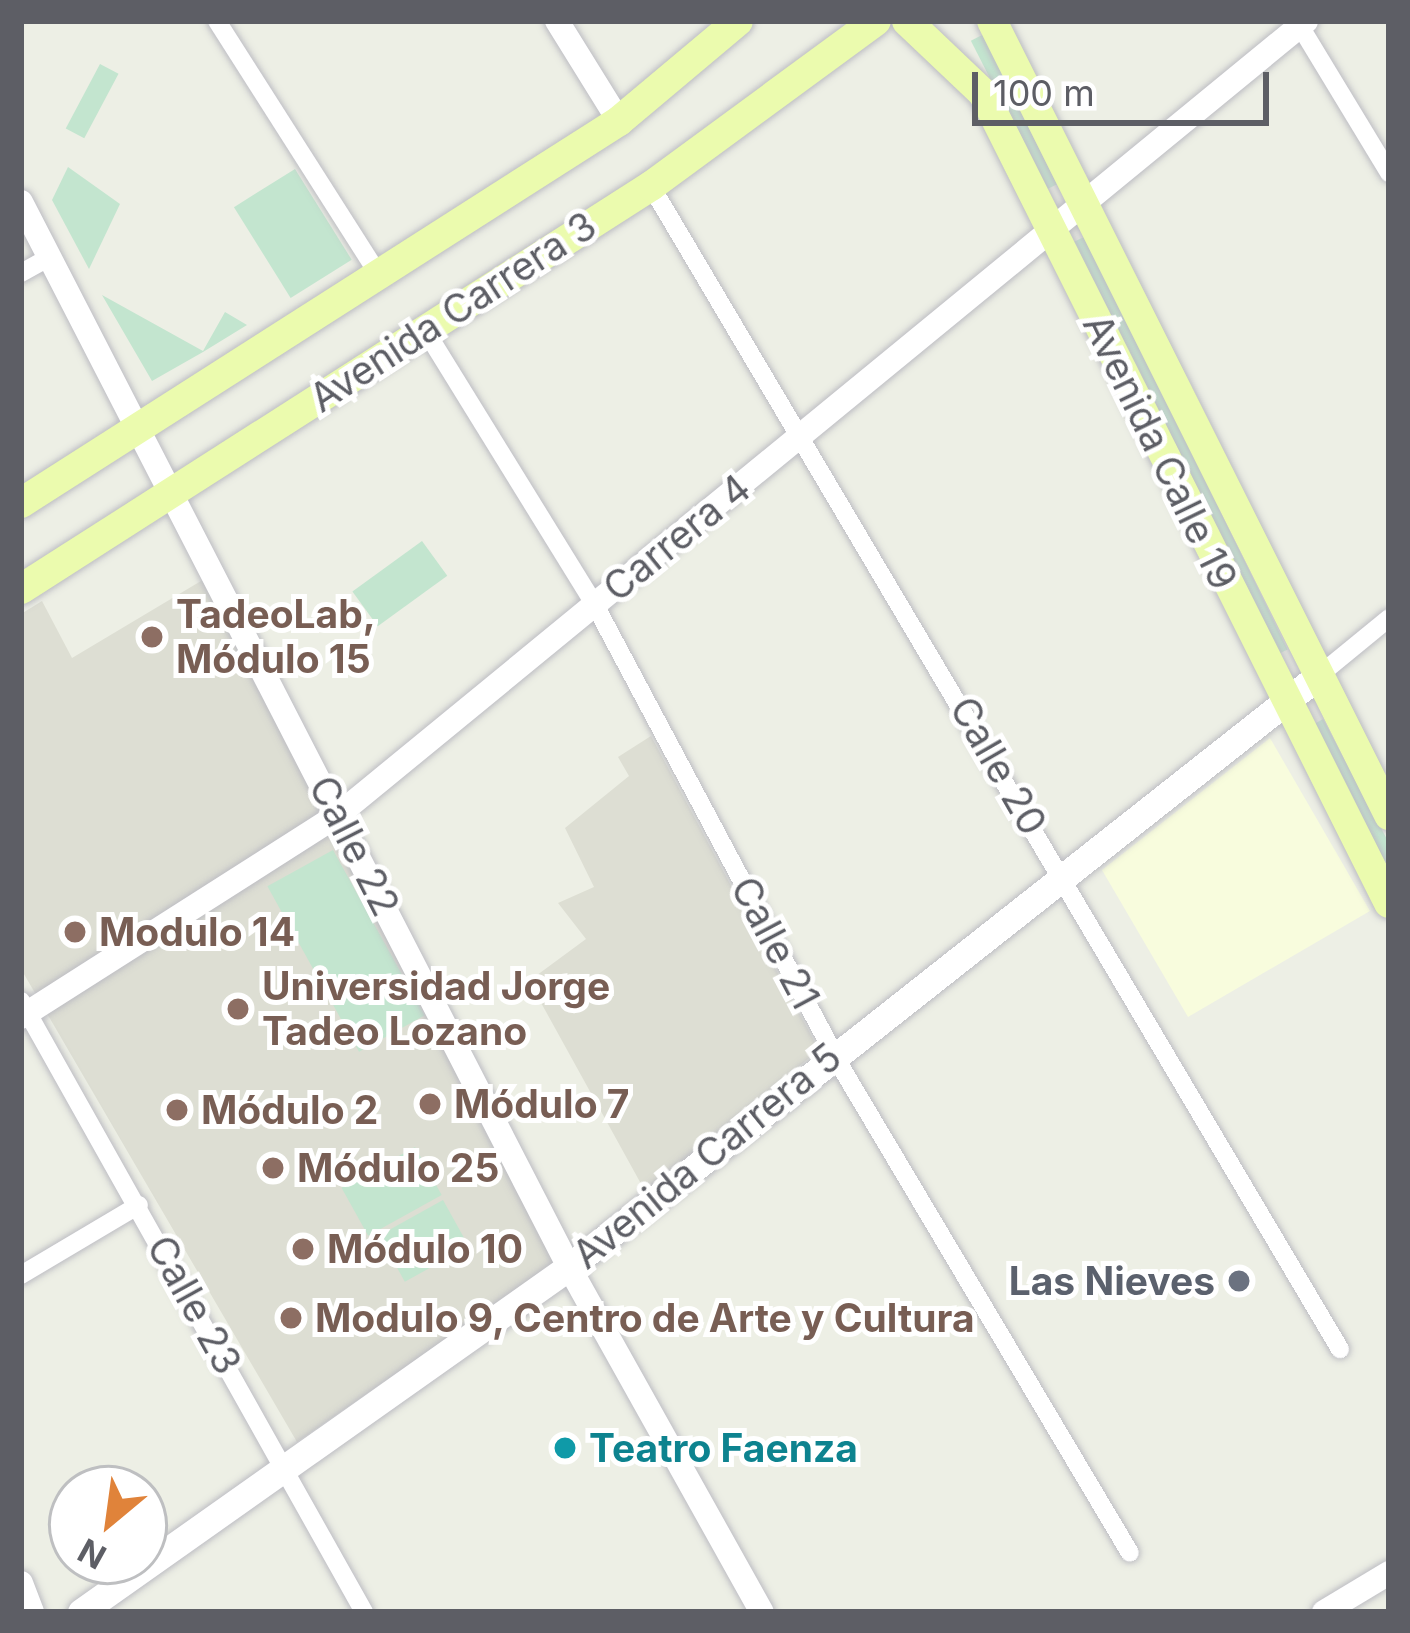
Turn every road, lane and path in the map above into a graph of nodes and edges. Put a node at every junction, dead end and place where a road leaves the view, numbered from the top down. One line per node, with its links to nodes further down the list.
1 (217, 21): 16 (street)
2 (557, 21): 8 (street)
3 (738, 21): 8 (main road, Avenida Carrera 3)
4 (876, 21): 10 (main road, Avenida Carrera 3)
5 (907, 21): 13 (main road, Avenida Calle 19)
6 (992, 21): 11 (main road, Avenida Calle 19)
7 (1301, 22): 9 (street); 11 (street, Carrera 4)
8 (619, 122): 16 (main road, Avenida Carrera 3)
9 (1389, 173)
10 (650, 186): 17 (main road, Avenida Carrera 3); 19 (street, Calle 20)
11 (1082, 201): 13 (street, Carrera 4); 25 (main road, Avenida Calle 19)
12 (21, 202): 14 (street, Calle 22)
13 (1049, 230): 19 (street, Carrera 4); 26 (main road, Avenida Calle 19)
14 (50, 257): 15 (street); 18 (street, Calle 22)
15 (21, 272)
16 (380, 277): 18 (main road, Avenida Carrera 3)
17 (425, 330): 20 (main road, Avenida Carrera 3); 23 (street, Calle 21)
18 (139, 428): 20 (street, Calle 22); 21 (main road, Avenida Carrera 3)
19 (805, 433): 23 (street, Carrera 4); 29 (street, Calle 20)
20 (172, 491): 22 (main road, Avenida Carrera 3); 27 (street, Calle 22)
21 (21, 503)
22 (21, 589)
23 (595, 605): 27 (street, Carrera 4); 32 (street, Calle 21)
24 (1389, 618): 25 (street)
25 (1317, 676): 26 (main road, Avenida Carrera 5); 28 (main road, Avenida Calle 19)
26 (1284, 702): 29 (main road, Avenida Carrera 5); 30 (main road, Avenida Calle 19)
27 (338, 815): 31 (street, Carrera 4); 34 (street, Calle 22)
28 (1389, 815)
29 (1060, 874): 32 (main road, Avenida Carrera 5); 36 (street, Calle 20)
30 (1389, 903)
31 (23, 1010): 33 (street, Calle 23)
32 (834, 1053): 34 (main road, Avenida Carrera 5); 38 (street, Calle 21)
33 (140, 1205): 35 (street); 37 (street, Calle 23)
34 (569, 1267): 37 (main road, Avenida Carrera 5); 44 (street, Calle 22)
35 (21, 1275)
36 (1340, 1349)
37 (286, 1472): 42 (main road, Avenida Carrera 5); 43 (street, Calle 23)
38 (1130, 1553)
39 (1387, 1580): 45 (street)
40 (21, 1583): 41 (street)
41 (32, 1612)
42 (81, 1612)
43 (364, 1612)
44 (763, 1612)
45 (1324, 1612)

